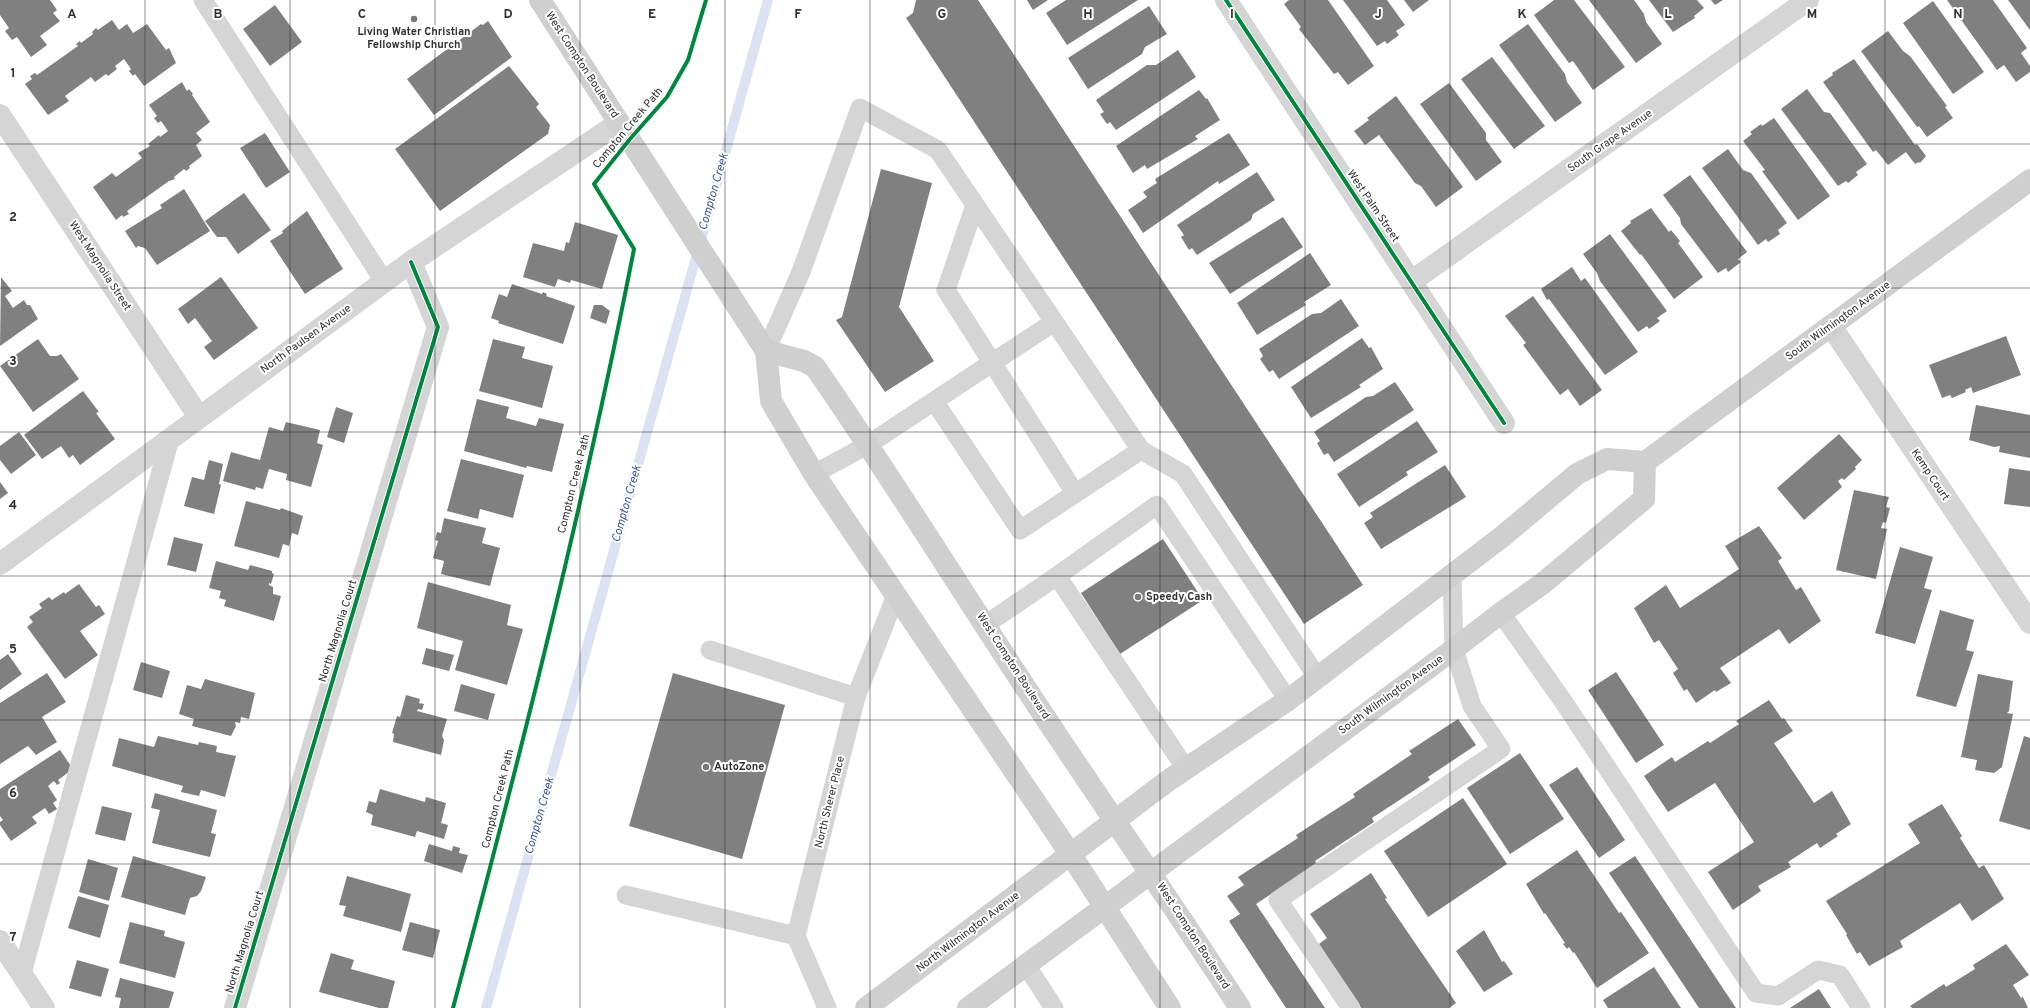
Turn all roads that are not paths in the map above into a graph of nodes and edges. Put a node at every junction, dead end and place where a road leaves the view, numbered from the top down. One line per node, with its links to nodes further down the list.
1 (203, 0): 10 (lane)
2 (540, 0): 6 (main road, West Compton Boulevard)
3 (1226, 0): 11 (street, West Palm Street)
4 (1808, 0): 11 (street, South Grape Avenue)
5 (0, 116): 17 (street, West Magnolia Street)
6 (619, 123): 9 (street, North Paulsen Avenue); 14 (main road, West Compton Boulevard)
7 (2030, 180): 13 (main road, South Wilmington Avenue)
8 (976, 204): 12 (lane); 14 (lane); 15 (lane)
9 (411, 262): 10 (street, North Paulsen Avenue); 48 (street, North Magnolia Court)
10 (384, 281): 17 (street, North Paulsen Avenue)
11 (1412, 281): 18 (street, West Palm Street)
12 (1054, 322): 15 (lane); 21 (lane)
13 (1831, 326): 22 (main road, South Wilmington Avenue); 30 (street, Kemp Court)
14 (766, 351): 20 (main road, West Compton Boulevard); 23 (main road, West Compton Boulevard)
15 (991, 364): 16 (lane); 24 (lane)
16 (934, 401): 20 (lane); 24 (lane)
17 (200, 417): 19 (street, North Paulsen Avenue)
18 (1504, 423)
19 (170, 439): 25 (street, North Paulsen Avenue); 46 (lane)
20 (869, 444): 23 (lane); 31 (main road, West Compton Boulevard)
21 (1140, 450): 24 (lane); 34 (lane)
22 (1645, 462): 26 (main road); 29 (main road, South Wilmington Avenue)
23 (814, 474): 28 (main road, West Compton Boulevard)
24 (1075, 494)
25 (0, 564)
26 (1452, 574): 32 (lane); 34 (main road)
27 (1057, 576): 31 (lane); 36 (lane); 37 (lane)
28 (896, 595): 35 (lane, North Sherer Place); 39 (main road, West Compton Boulevard)
29 (1501, 613): 32 (main road, South Wilmington Avenue); 56 (lane)
30 (2030, 623)
31 (985, 624): 38 (main road, West Compton Boulevard)
32 (1454, 649): 40 (main road, South Wilmington Avenue); 55 (lane)
33 (710, 650): 35 (lane)
34 (1317, 677): 36 (main road)
35 (856, 697): 43 (lane, North Sherer Place)
36 (1288, 700): 37 (main road)
37 (1186, 769): 38 (main road)
38 (1115, 821): 39 (main road); 40 (main road, West Compton Boulevard)
39 (1071, 855): 42 (main road, West Compton Boulevard); 50 (main road, North Wilmington Avenue)
40 (1151, 872): 42 (main road, South Wilmington Avenue); 54 (main road, West Compton Boulevard)
41 (626, 894): 43 (lane)
42 (1105, 908): 45 (main road); 53 (main road, West Compton Boulevard)
43 (796, 936): 49 (lane)
44 (0, 941): 46 (street)
45 (1026, 965): 51 (main road); 52 (lane)
46 (22, 973): 47 (street)
47 (44, 1008)
48 (235, 1008)
49 (827, 1008)
50 (866, 1008)
51 (968, 1008)
52 (1054, 1008)
53 (1170, 1008)
54 (1240, 1008)
55 (1351, 1008)
56 (1861, 1008)

